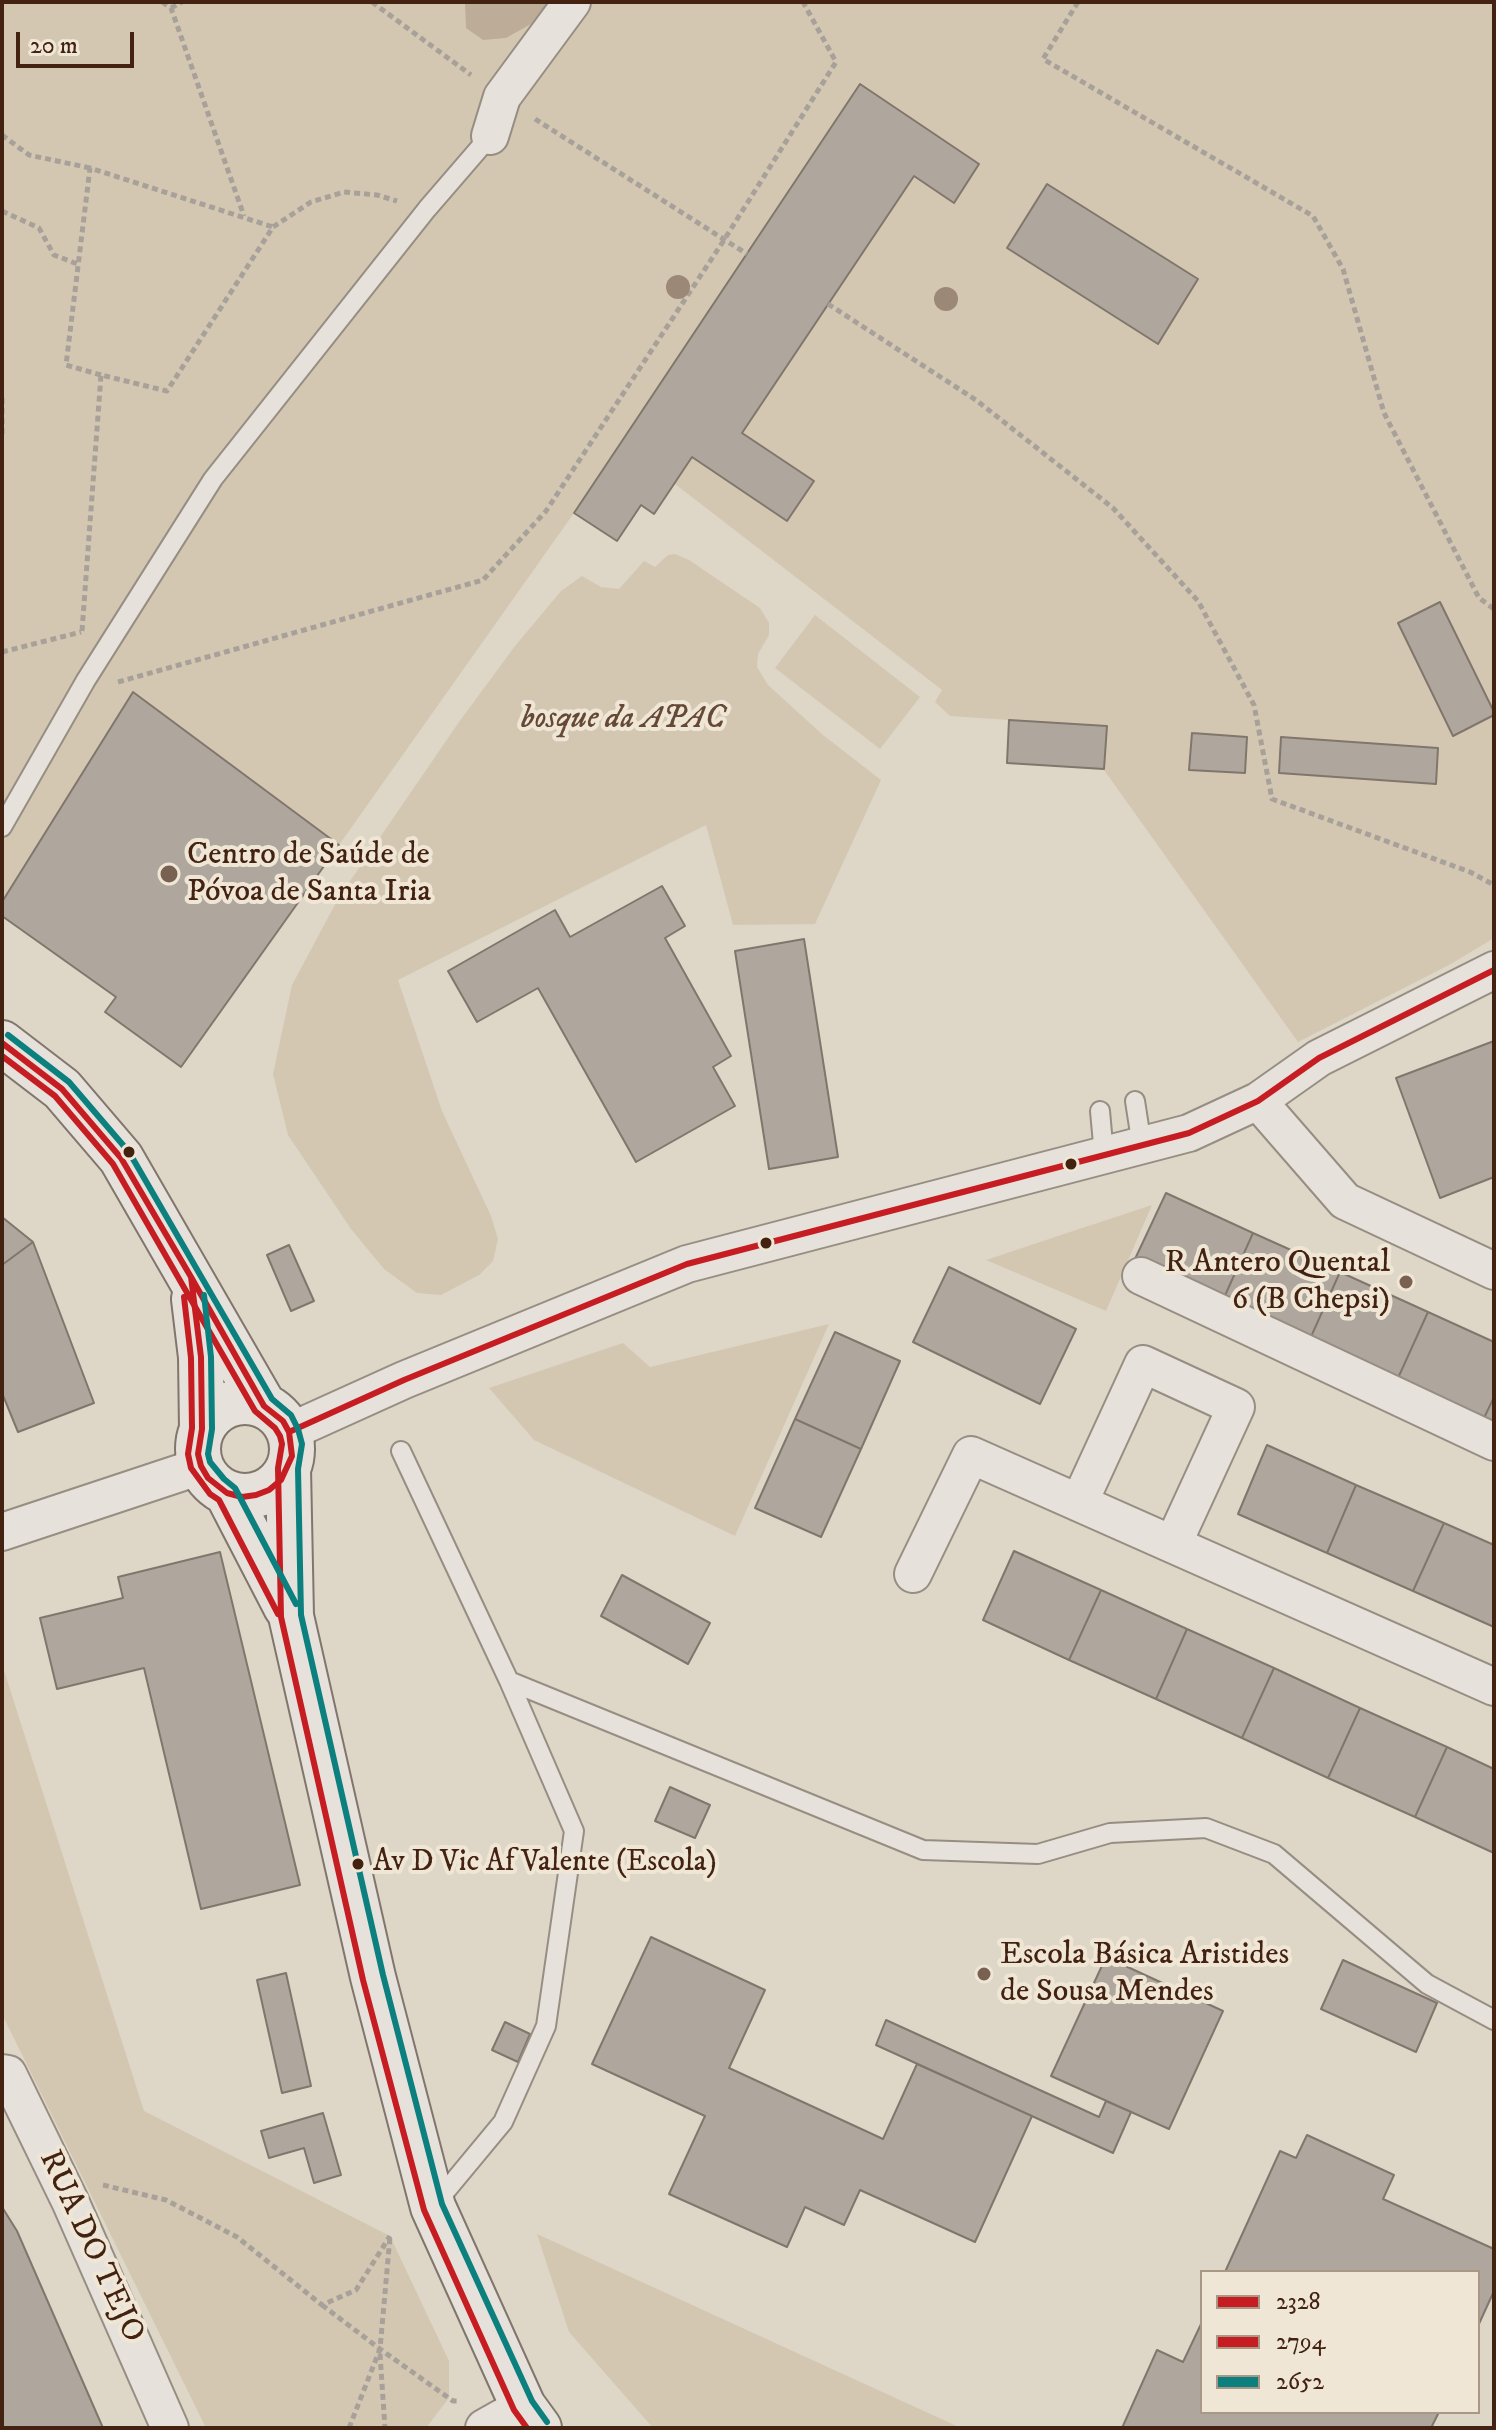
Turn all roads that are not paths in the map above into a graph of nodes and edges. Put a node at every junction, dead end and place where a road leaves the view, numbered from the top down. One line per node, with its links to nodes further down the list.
1 (572, 2): 2 (street)
2 (490, 136): 3 (lane)
3 (2, 827)
4 (1494, 970): 7 (street)
5 (2, 1043): 13 (street)
6 (1135, 1101): 9 (lane)
7 (1258, 1101): 9 (street); 11 (street)
8 (1100, 1111): 10 (lane)
9 (1142, 1146): 10 (street)
10 (1104, 1155): 14 (street)
11 (1494, 1271)
12 (1141, 1276): 15 (street)
13 (191, 1277): 14 (street); 17 (street)
14 (280, 1435): 17 (street); 17 (street); 22 (street)
15 (1494, 1442)
16 (401, 1451): 23 (lane)
17 (210, 1463): 19 (street); 22 (street)
18 (1079, 1503): 20 (street); 20 (street); 21 (street)
19 (2, 1532)
20 (1173, 1544): 24 (street)
21 (913, 1574)
22 (291, 1616): 27 (street)
23 (509, 1681): 25 (lane); 27 (lane)
24 (1494, 1687)
25 (1494, 2020)
26 (4, 2069): 29 (street, RUA DO TEJO)
27 (433, 2207): 28 (street)
28 (531, 2417): 30 (street)
29 (170, 2428)
30 (484, 2428)

